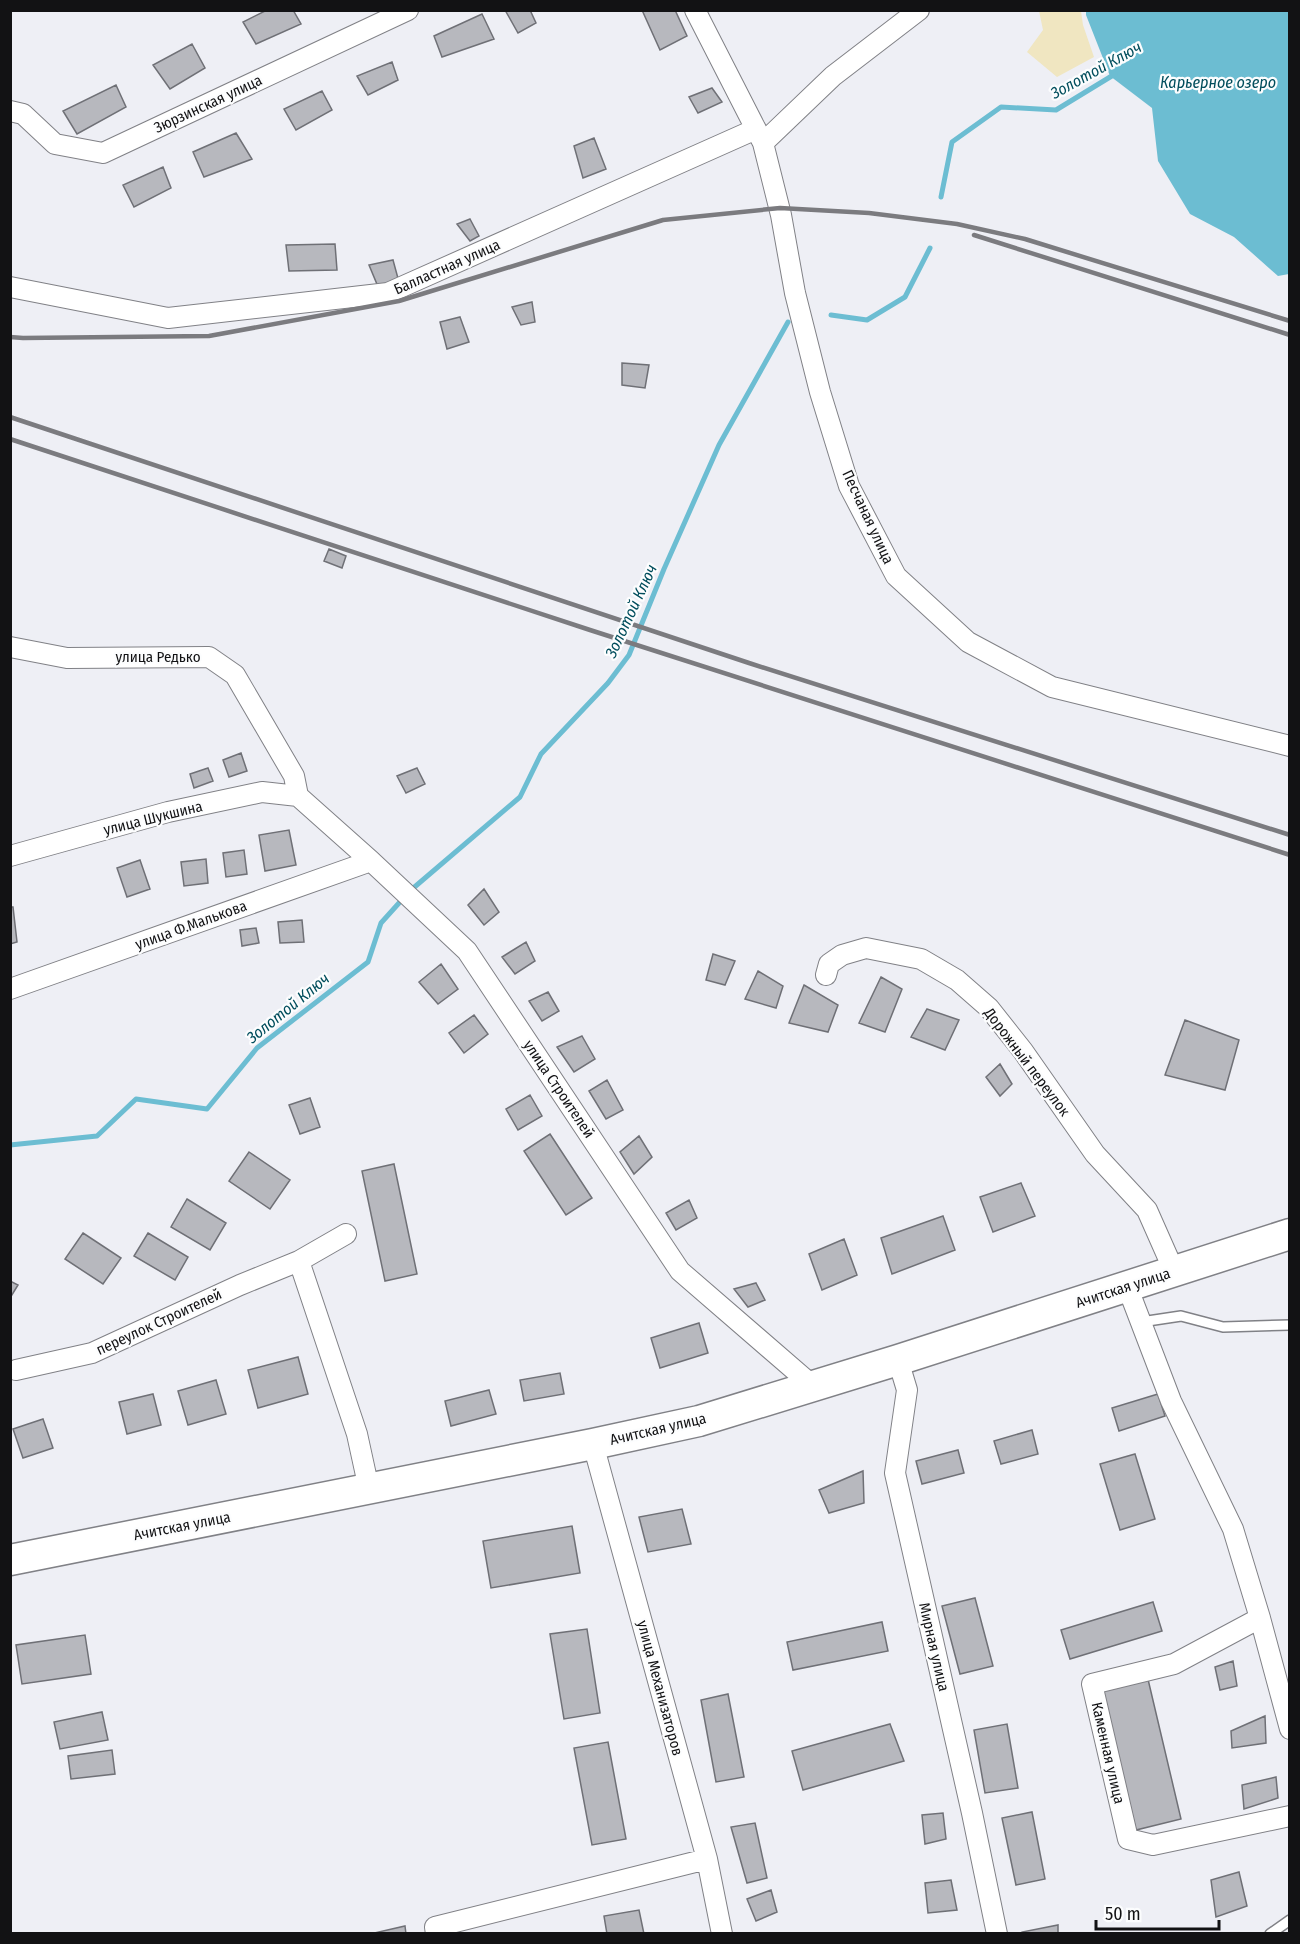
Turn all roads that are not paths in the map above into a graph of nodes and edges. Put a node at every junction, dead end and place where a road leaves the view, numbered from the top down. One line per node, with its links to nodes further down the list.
1 (408, 10): 4 (street, Зюрзинская улица)
2 (695, 10): 5 (street, Песчаная улица)
3 (919, 10): 5 (street, Балластная улица)
4 (10, 111)
5 (759, 136): 6 (street, Балластная улица); 8 (street, Песчаная улица)
6 (10, 287)
7 (10, 647): 9 (street, улица Редько)
8 (1290, 746)
9 (298, 796): 10 (street, улица Шукшина); 11 (street, улица Строителей)
10 (10, 856)
11 (371, 861): 13 (street, улица Ф.Малькова); 23 (street, улица Строителей)
12 (826, 975): 17 (street, Дорожный переулок)
13 (10, 989)
14 (346, 1234): 16 (street, переулок Строителей)
15 (1290, 1234): 17 (main road, Ачитская улица)
16 (299, 1261): 22 (street, переулок Строителей); 25 (street)
17 (1174, 1271): 18 (main road, Ачитская улица)
18 (1127, 1286): 19 (street); 21 (main road, Ачитская улица)
19 (1141, 1322): 20 (lane); 27 (street)
20 (1290, 1325)
21 (898, 1360): 23 (main road, Ачитская улица); 34 (street, Мирная улица)
22 (16, 1370)
23 (813, 1386): 24 (main road, Ачитская улица)
24 (593, 1444): 25 (main road, Ачитская улица); 30 (street, улица Механизаторов)
25 (369, 1489): 26 (main road, Ачитская улица)
26 (10, 1560)
27 (1260, 1618): 28 (street); 29 (street, Каменная улица)
28 (1290, 1729)
29 (1290, 1816)
30 (707, 1859): 32 (street); 33 (street, улица Механизаторов)
31 (1290, 1920): 35 (lane)
32 (435, 1930)
33 (722, 1934)
34 (997, 1934)
35 (1270, 1934)

